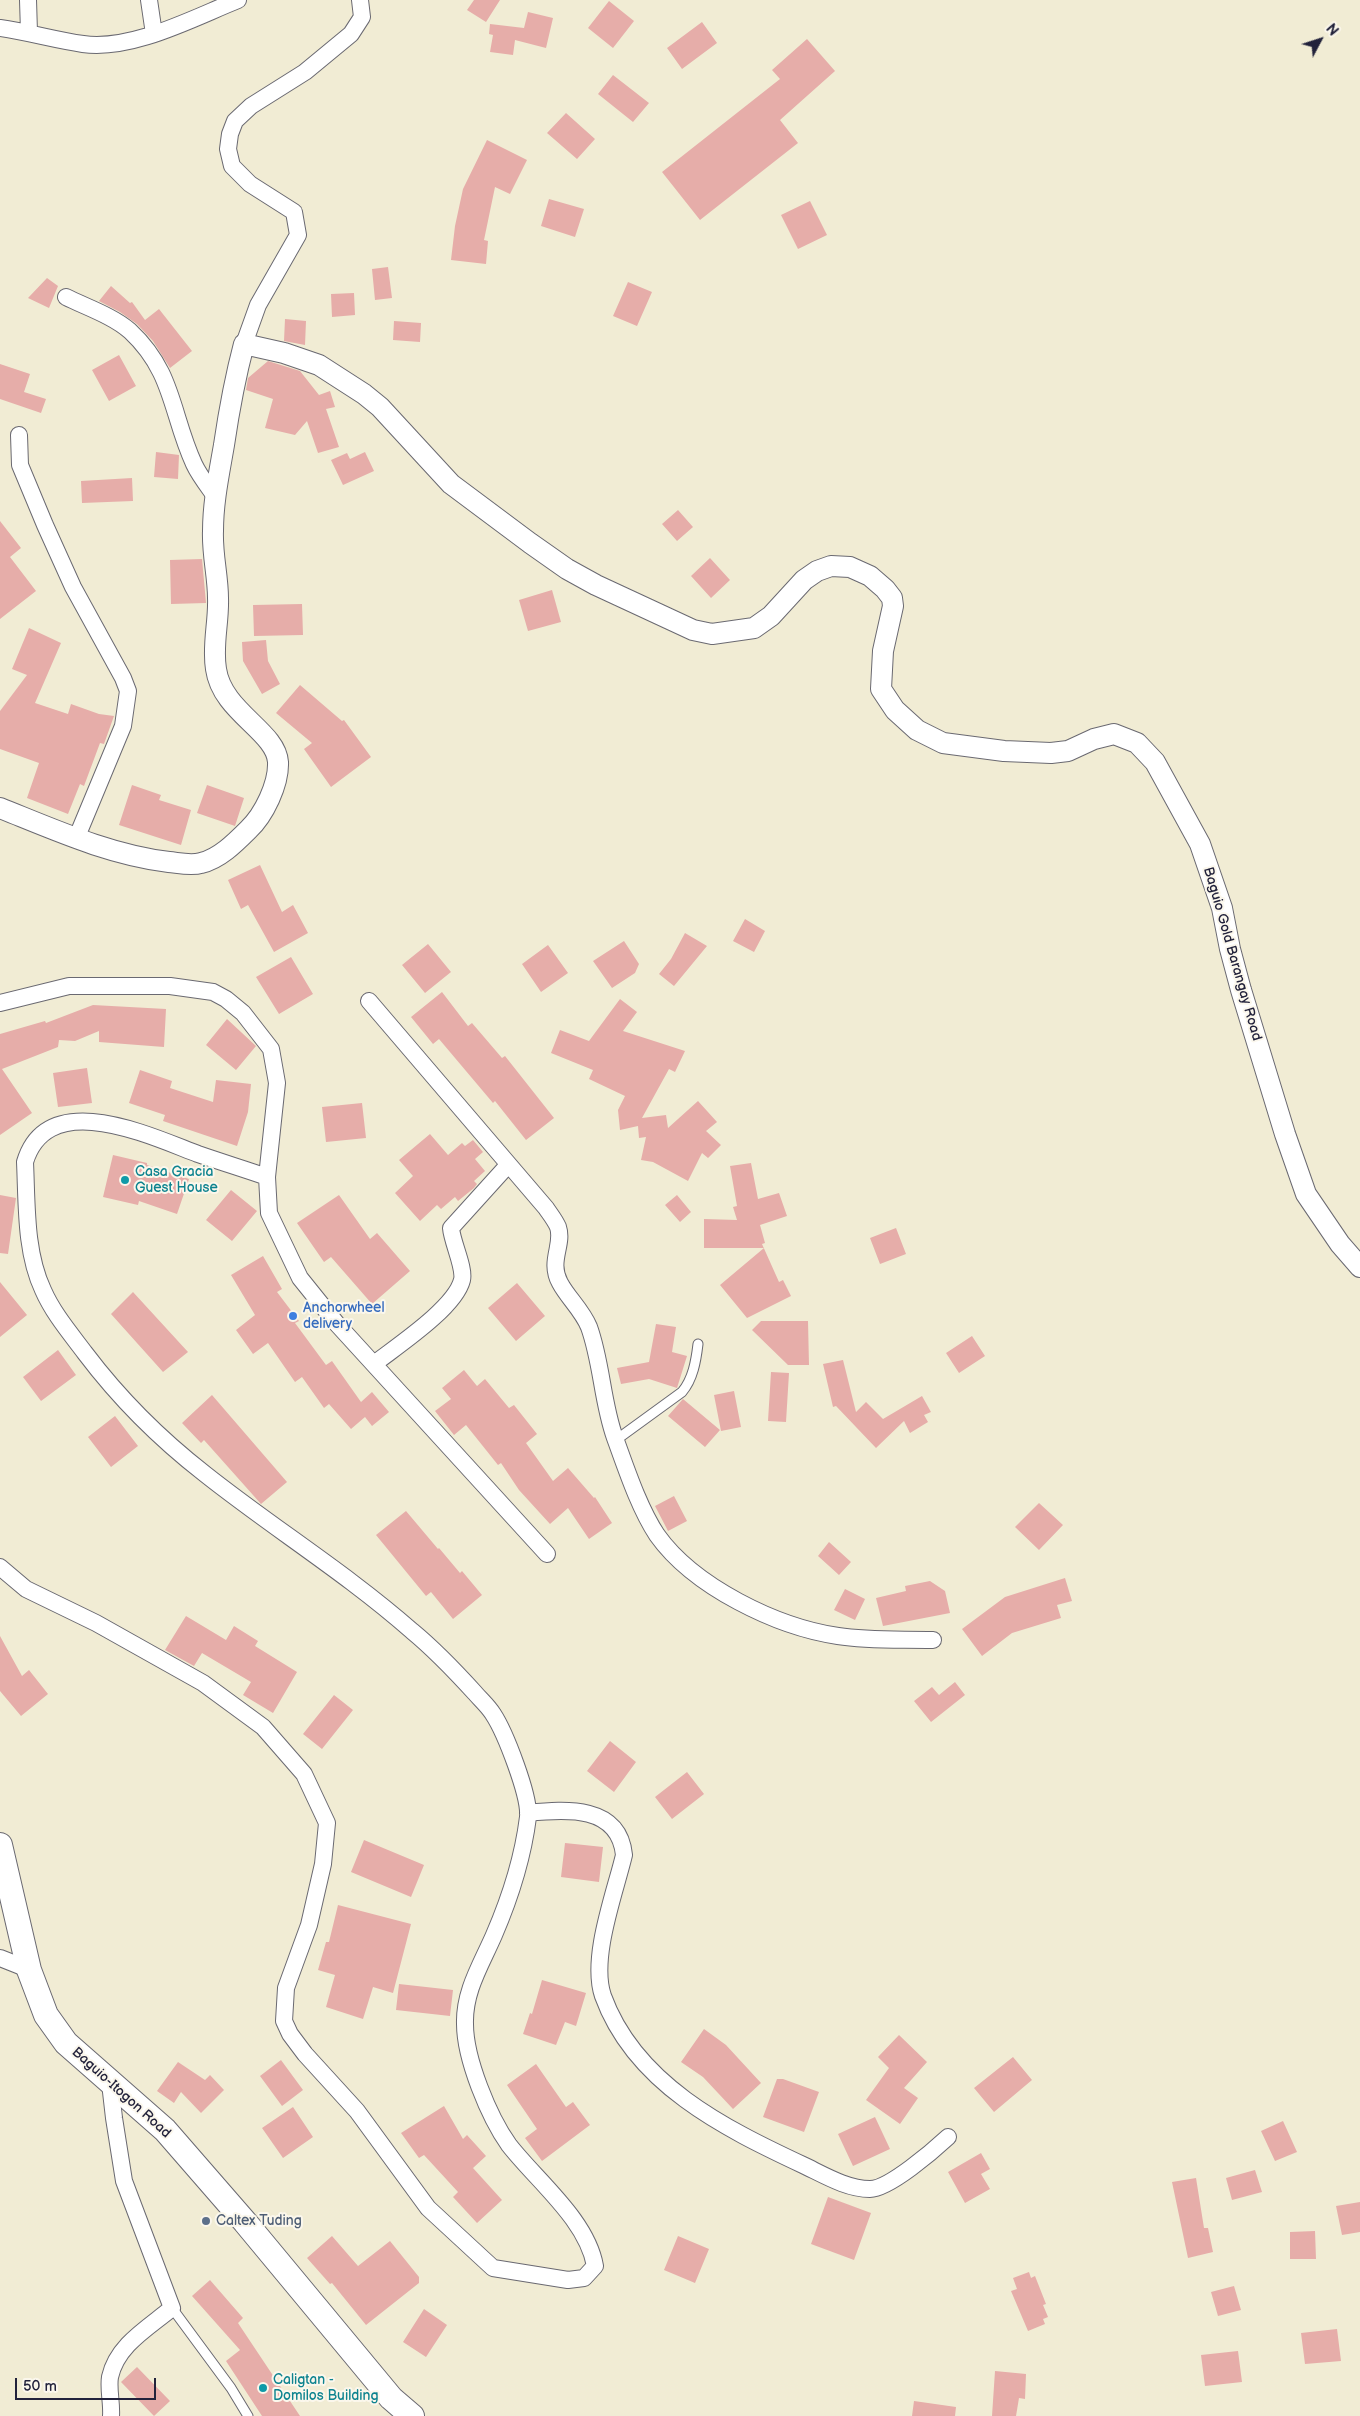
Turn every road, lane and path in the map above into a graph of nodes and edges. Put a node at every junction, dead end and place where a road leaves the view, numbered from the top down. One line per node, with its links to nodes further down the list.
1 (28, 0): 6 (street)
2 (149, 0): 7 (street)
3 (238, 0): 7 (street)
4 (360, 0): 9 (street)
5 (0, 28): 6 (street)
6 (28, 32): 7 (street)
7 (154, 34)
8 (66, 297): 11 (street)
9 (244, 344): 11 (street); 18 (street, Baguio Gold Barangay Road)
10 (19, 435): 13 (street)
11 (215, 496): 13 (street)
12 (0, 808): 13 (street)
13 (76, 839)
14 (370, 1001): 16 (street)
15 (0, 1003): 17 (street)
16 (508, 1165): 20 (street); 21 (street)
17 (267, 1176): 20 (street); 25 (street)
18 (1360, 1267)
19 (698, 1344): 21 (lane)
20 (374, 1364): 22 (street)
21 (616, 1440): 24 (street)
22 (547, 1554)
23 (0, 1567): 25 (street)
24 (933, 1640)
25 (528, 1813): 30 (street)
26 (0, 1845): 28 (main road, Baguio-Itogon Road)
27 (0, 1958): 28 (street)
28 (28, 1969): 29 (main road, Baguio-Itogon Road)
29 (110, 2083): 31 (street); 34 (main road, Baguio-Itogon Road)
30 (948, 2137)
31 (172, 2308): 32 (street); 33 (lane)
32 (111, 2416)
33 (248, 2416)
34 (412, 2416)

